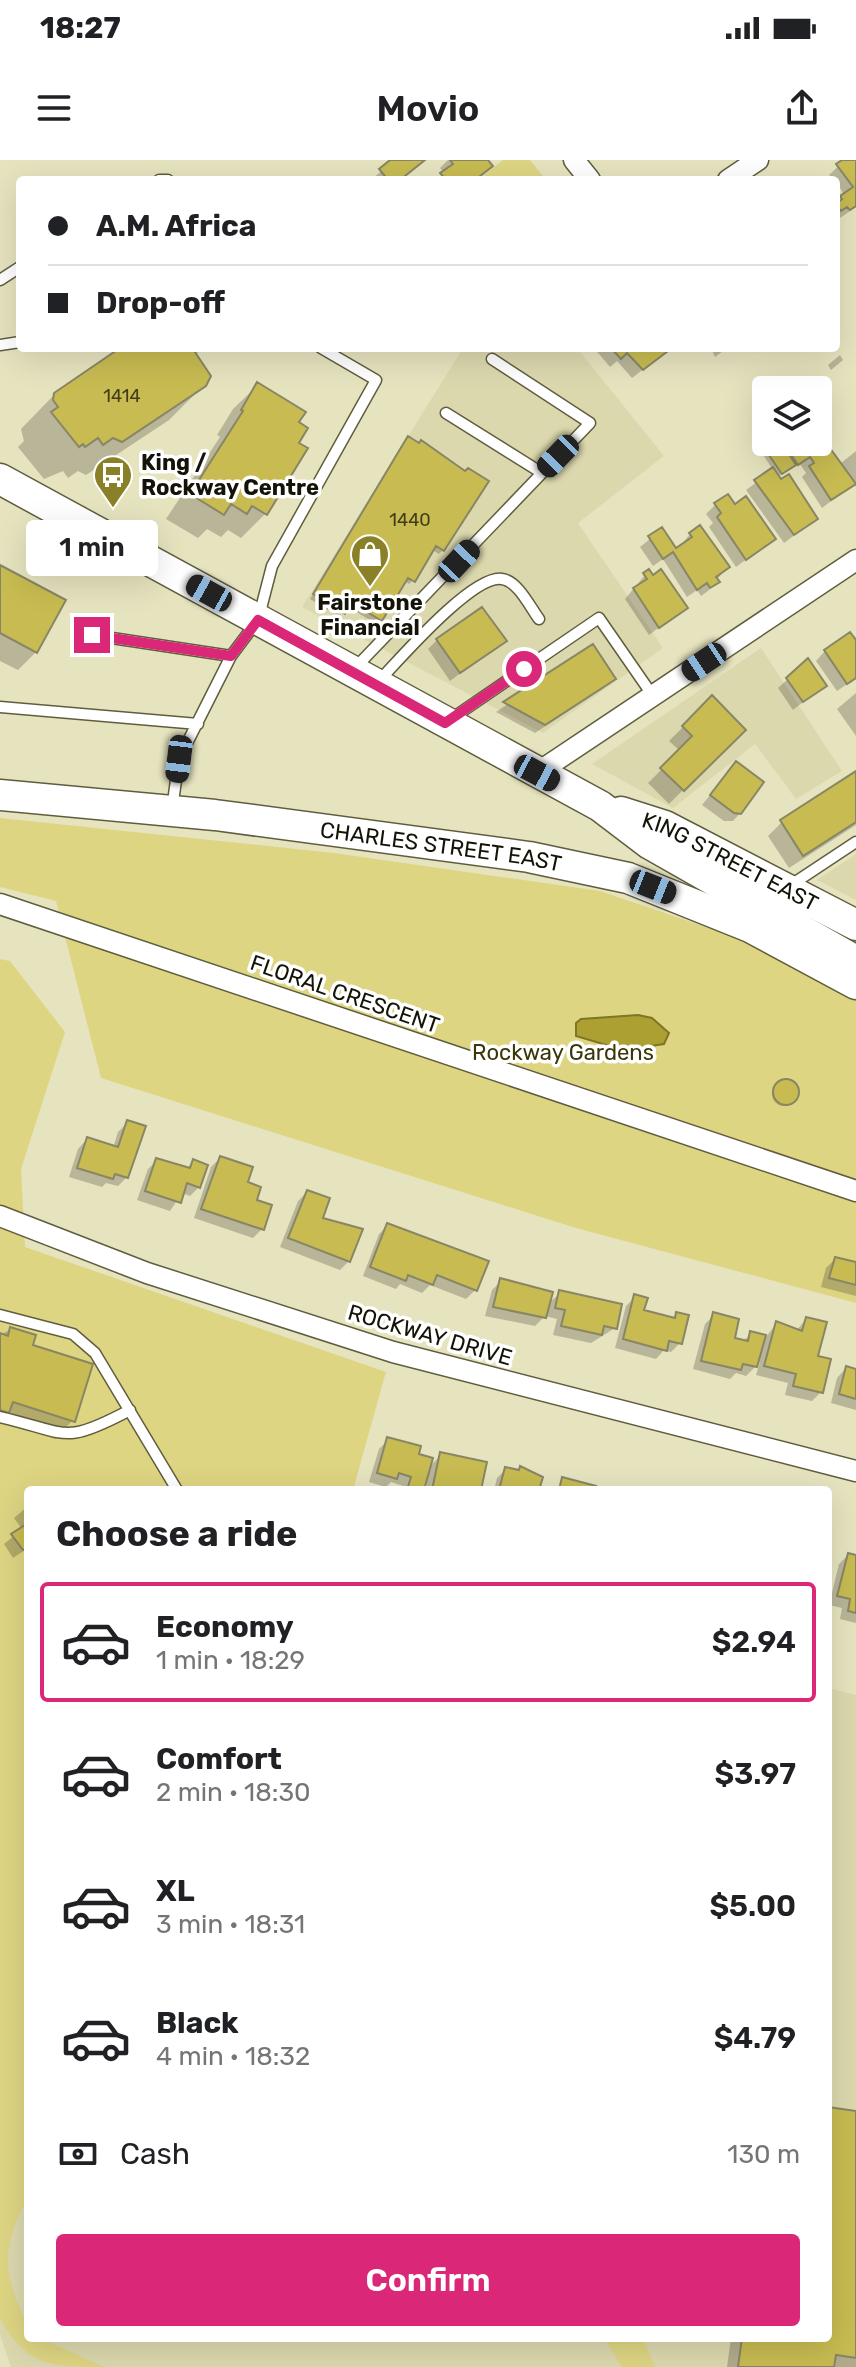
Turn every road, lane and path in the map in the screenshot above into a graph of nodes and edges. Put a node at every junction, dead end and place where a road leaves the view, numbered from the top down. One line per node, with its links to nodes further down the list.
1 (574, 160): 3 (street)
2 (758, 160): 4 (street)
3 (587, 176)
4 (734, 176)
5 (328, 352): 12 (lane)
6 (492, 359): 8 (lane)
7 (446, 413): 8 (lane)
8 (542, 473): 15 (lane)
9 (0, 479): 12 (main road, KING STREET EAST)
10 (856, 560): 16 (street)
11 (539, 619): 15 (lane)
12 (258, 620): 14 (lane); 15 (main road, KING STREET EAST)
13 (92, 635): 14 (lane)
14 (231, 656): 19 (lane)
15 (364, 678): 18 (main road, KING STREET EAST)
16 (653, 696): 18 (lane); 20 (street)
17 (0, 707): 19 (lane)
18 (445, 723): 20 (main road, KING STREET EAST)
19 (198, 724): 23 (lane)
20 (537, 773): 22 (main road, KING STREET EAST)
21 (0, 795): 23 (main road, CHARLES STREET EAST)
22 (600, 806): 25 (main road, KING STREET EAST); 28 (main road, KING STREET EAST)
23 (171, 811): 29 (main road, CHARLES STREET EAST)
24 (856, 842): 25 (lane)
25 (786, 889): 27 (main road, KING STREET EAST)
26 (0, 904): 30 (street, FLORAL CRESCENT)
27 (856, 925)
28 (856, 961)
29 (856, 984)
30 (856, 1191)
31 (0, 1216): 35 (street, ROCKWAY DRIVE)
32 (0, 1315): 33 (lane)
33 (130, 1410): 34 (lane); 36 (lane)
34 (0, 1417)
35 (856, 1471)
36 (175, 1486)

